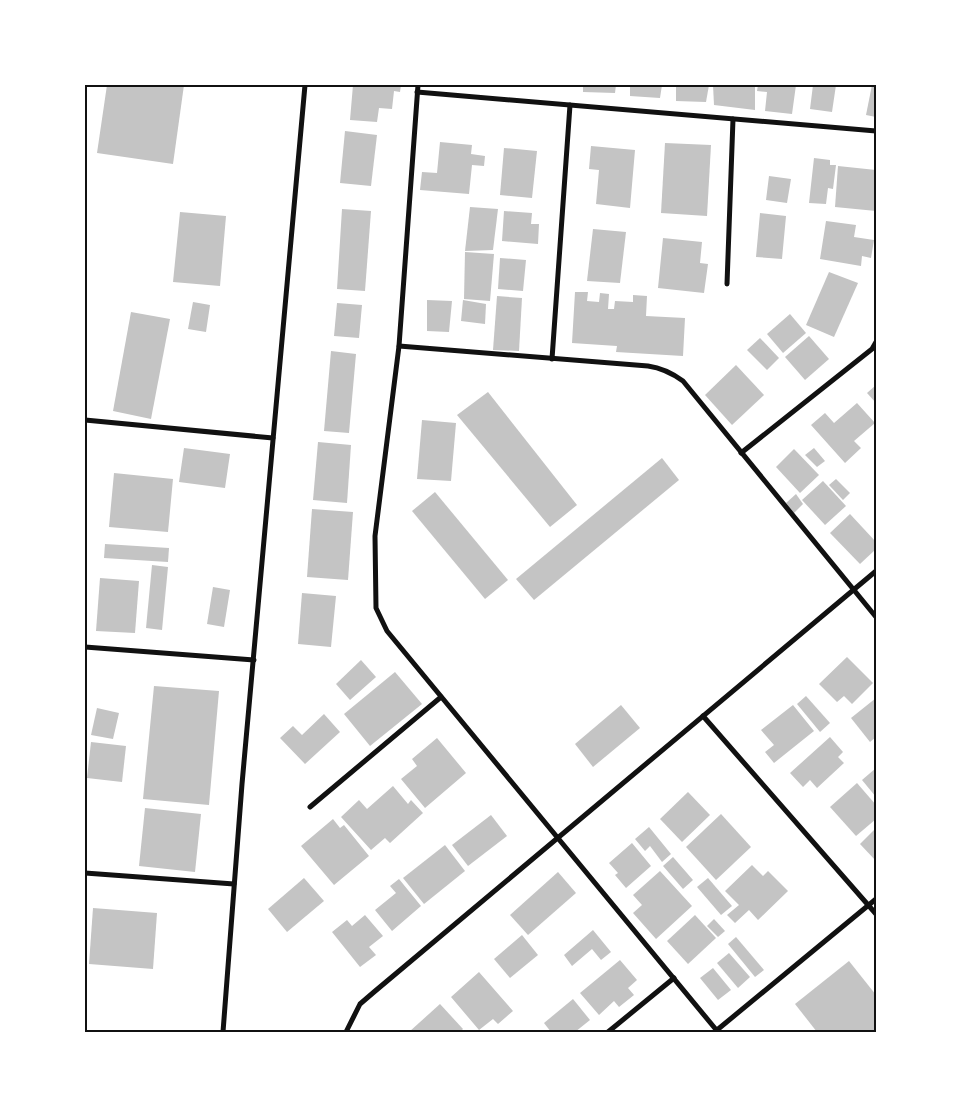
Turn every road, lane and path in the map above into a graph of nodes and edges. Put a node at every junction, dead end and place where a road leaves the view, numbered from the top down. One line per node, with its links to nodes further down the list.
1 (305, 85): 12 (street)
2 (418, 85): 3 (street)
3 (417, 92): 4 (street); 9 (street)
4 (570, 105): 5 (street); 10 (street)
5 (733, 119): 6 (street); 7 (street)
6 (876, 131)
7 (727, 284)
8 (876, 342): 13 (street)
9 (399, 346): 10 (street); 19 (street)
10 (552, 359): 13 (street)
11 (85, 420): 12 (street)
12 (273, 438): 18 (street)
13 (741, 453): 15 (street)
14 (876, 571): 15 (street)
15 (854, 590): 16 (street); 20 (street)
16 (876, 616)
17 (85, 647): 18 (street)
18 (254, 660): 24 (street)
19 (441, 697): 21 (street); 22 (street)
20 (703, 716): 22 (street); 26 (street)
21 (310, 806)
22 (558, 838): 28 (street); 31 (street)
23 (85, 873): 24 (street)
24 (234, 884): 30 (street)
25 (876, 899): 26 (street)
26 (869, 905): 27 (street); 29 (street)
27 (876, 914)
28 (674, 978): 29 (street); 32 (street)
29 (717, 1031)
30 (223, 1032)
31 (346, 1032)
32 (608, 1032)

